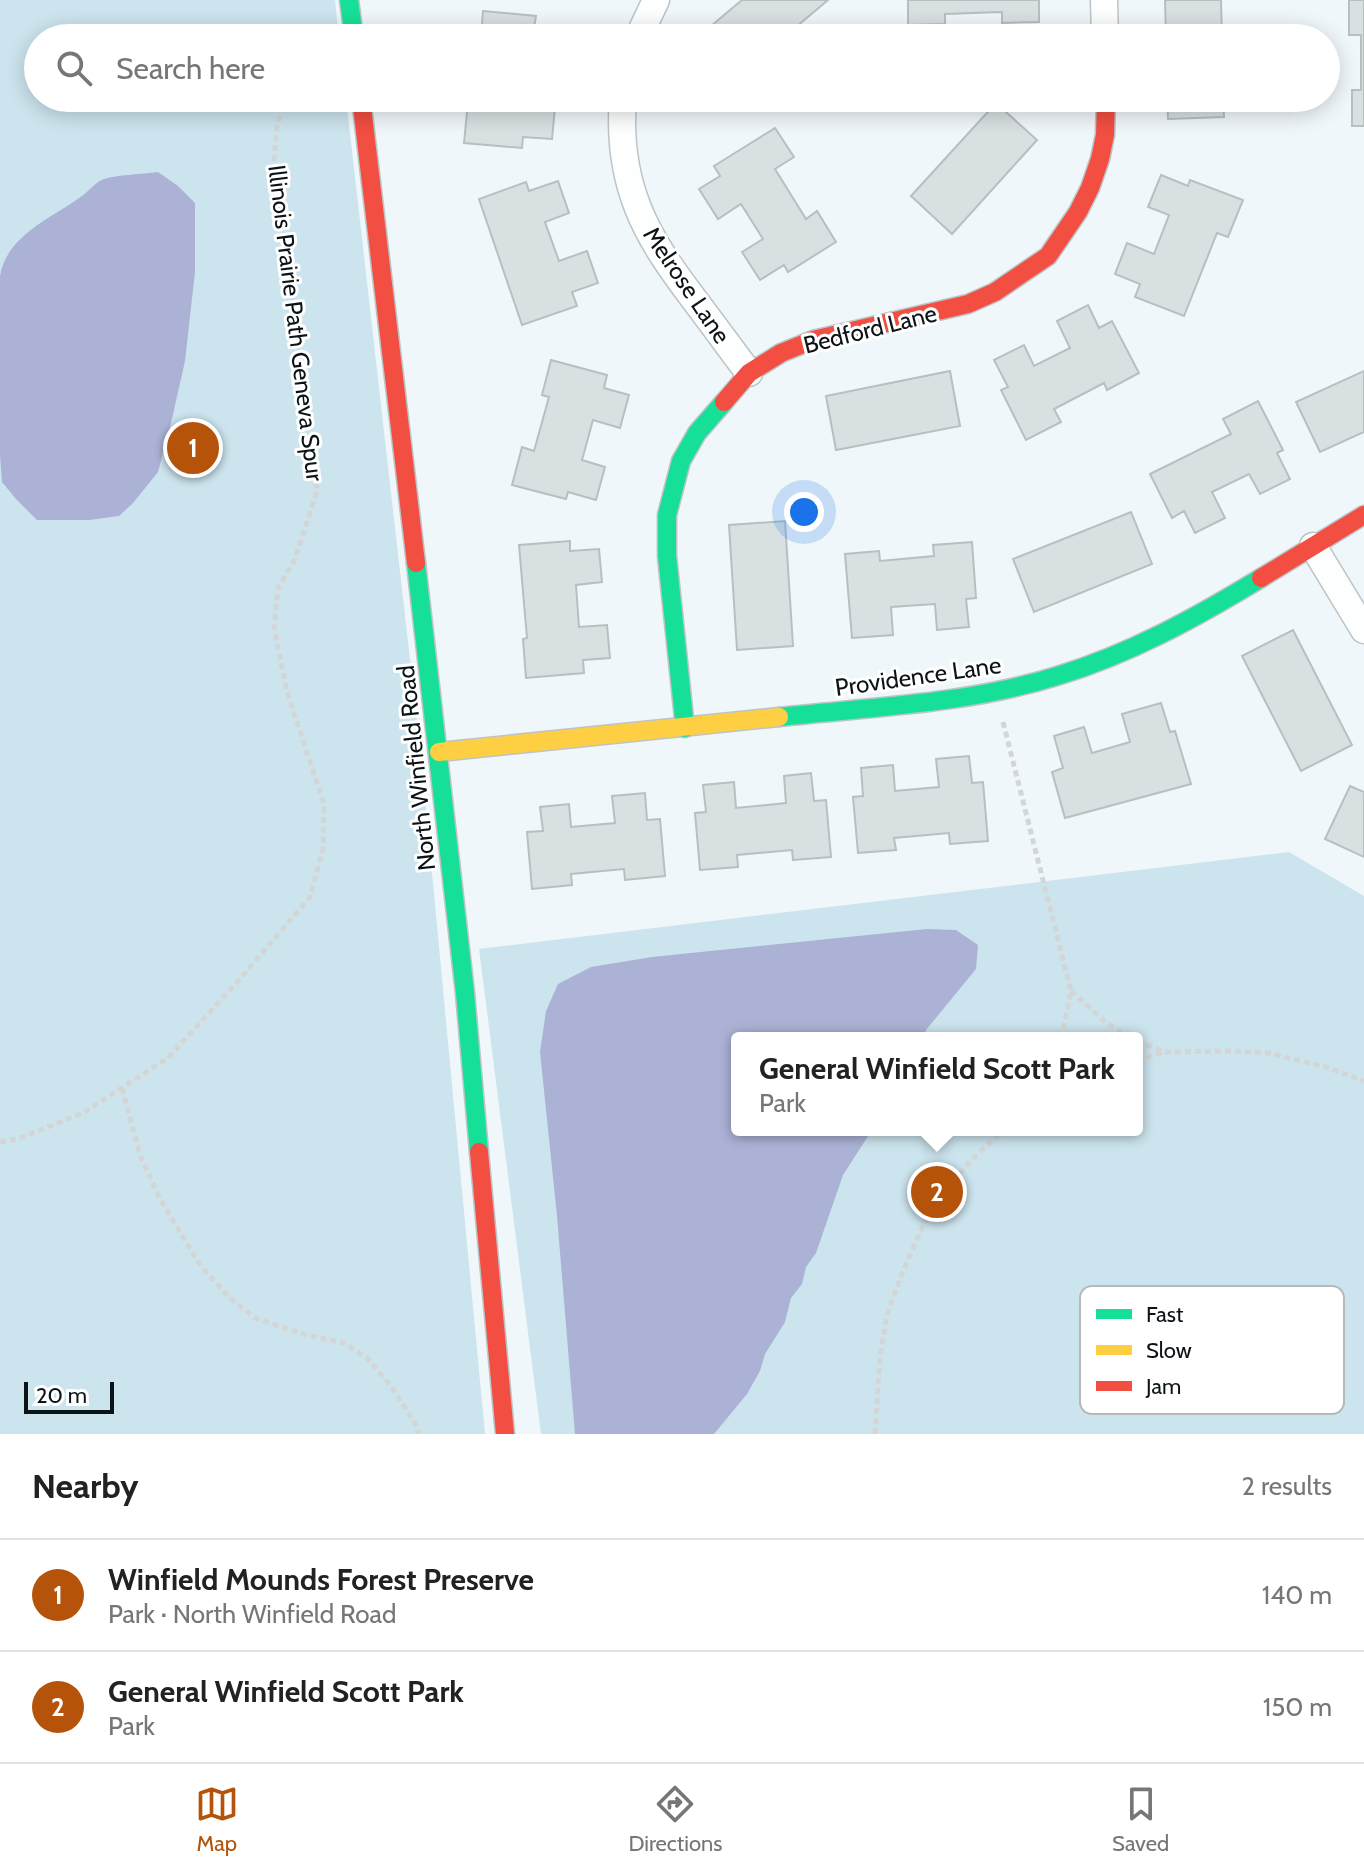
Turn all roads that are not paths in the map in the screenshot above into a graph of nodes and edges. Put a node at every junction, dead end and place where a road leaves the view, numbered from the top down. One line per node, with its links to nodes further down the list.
1 (349, 0): 4 (street)
2 (656, 0): 5 (street)
3 (1104, 0): 6 (street)
4 (352, 24)
5 (645, 24)
6 (1105, 24)
7 (363, 112): 15 (street, North Winfield Road)
8 (623, 112): 10 (street, Melrose Lane)
9 (1106, 112): 10 (street, Bedford Lane)
10 (749, 373): 14 (street, Bedford Lane)
11 (1364, 515): 12 (street, Providence Lane)
12 (1313, 546): 13 (street); 14 (street, Providence Lane)
13 (1364, 630)
14 (685, 728): 15 (street, Providence Lane)
15 (439, 752): 16 (street, North Winfield Road)
16 (505, 1434)

